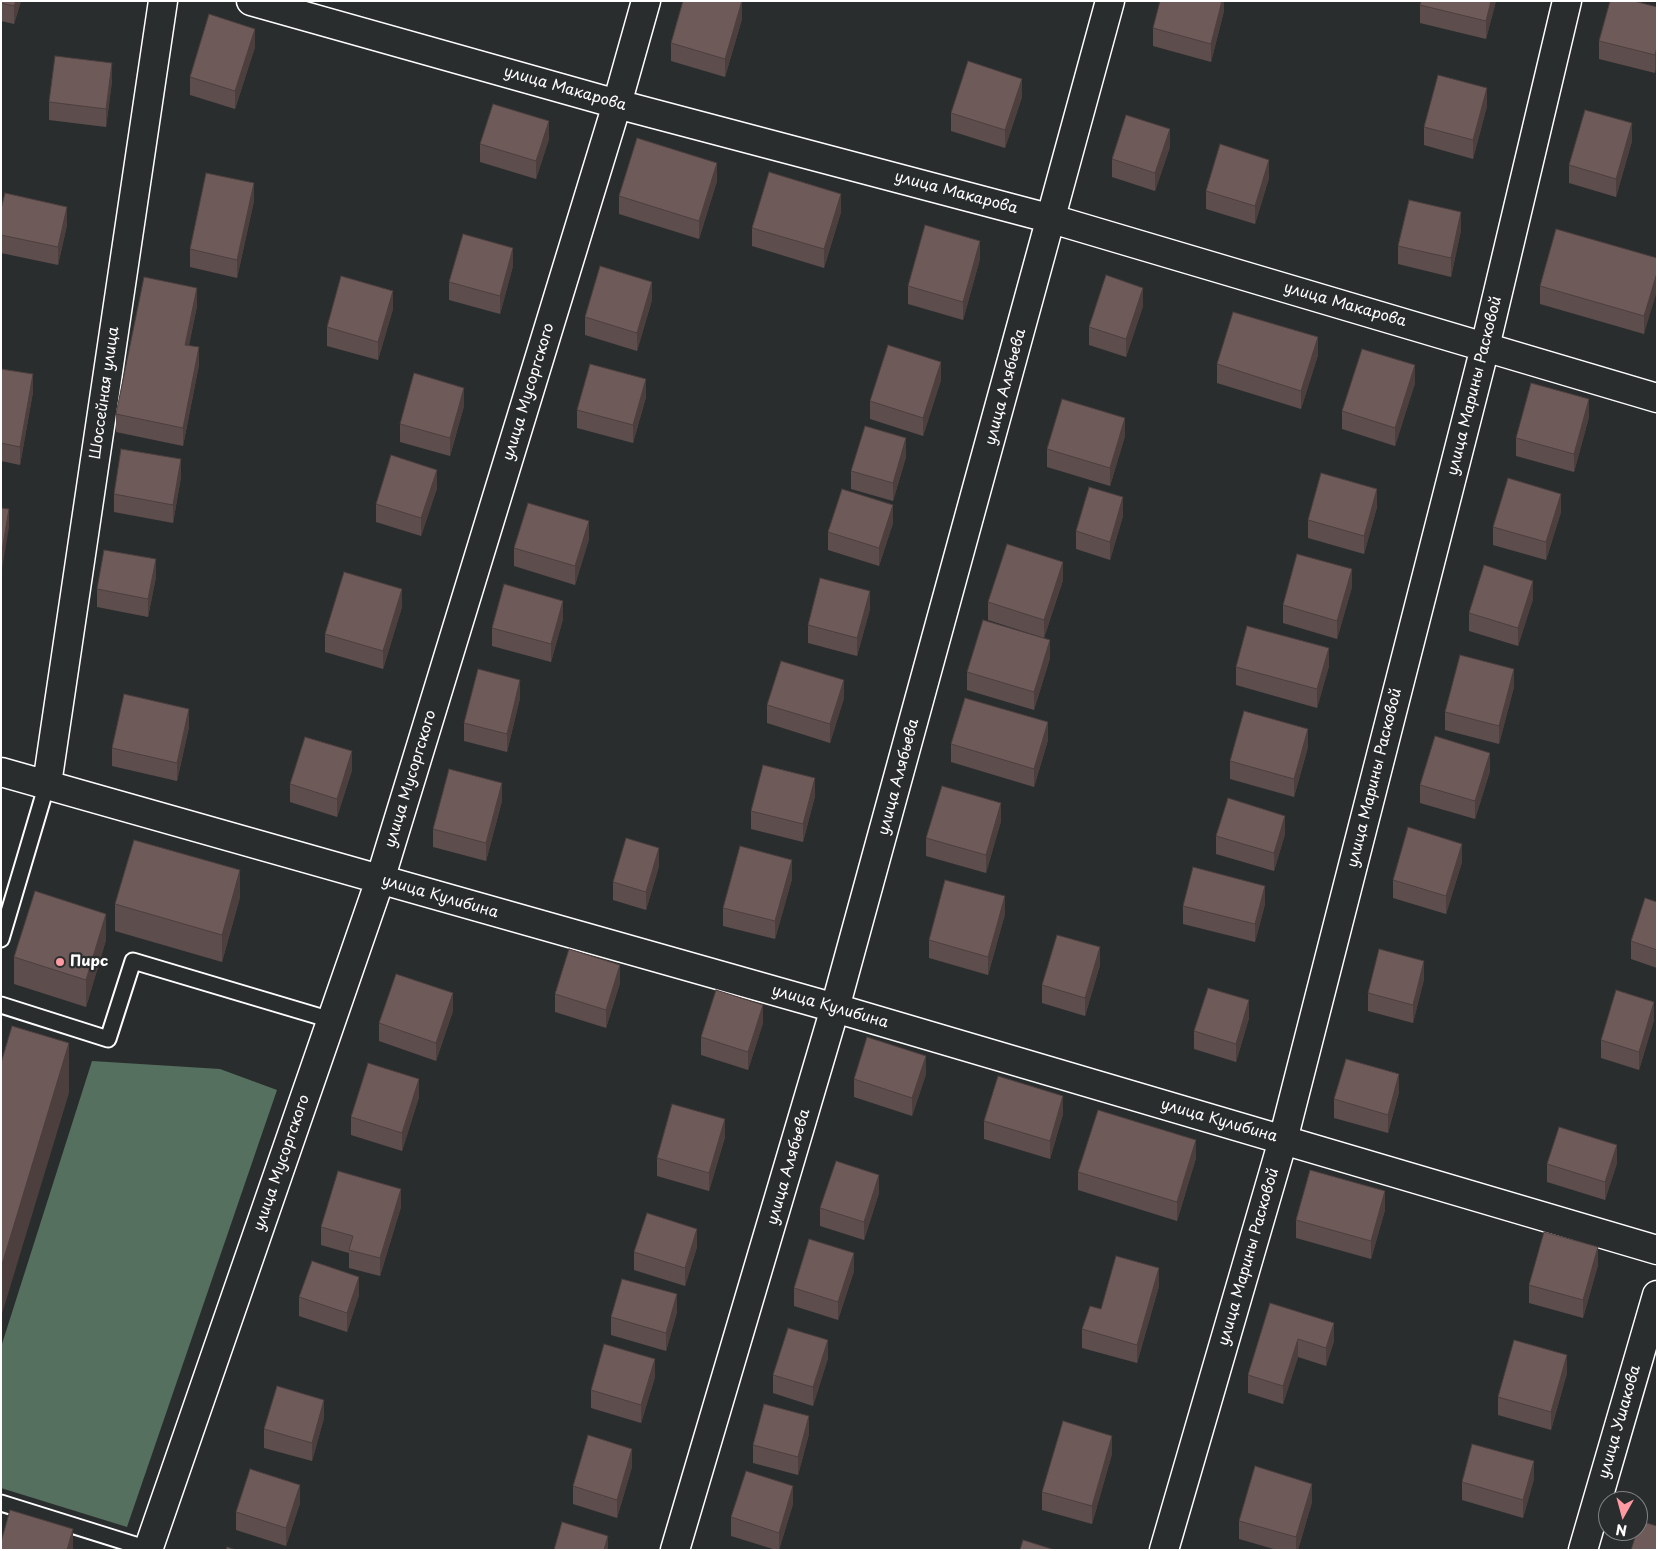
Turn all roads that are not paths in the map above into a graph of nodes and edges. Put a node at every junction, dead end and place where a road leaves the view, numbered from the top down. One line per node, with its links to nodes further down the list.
1 (163, 1): 11 (street, Шоссейная улица)
2 (251, 1): 6 (street, улица Макарова)
3 (646, 1): 6 (street, улица Мусоргского)
4 (1110, 1): 7 (street, улица Алябьева)
5 (1567, 1): 8 (street, улица Марины Расковой)
6 (618, 104): 7 (street, улица Макарова); 12 (street, улица Мусоргского)
7 (1052, 219): 8 (street, улица Макарова); 15 (street, улица Алябьева)
8 (1485, 346): 9 (street, улица Макарова); 17 (street, улица Марины Расковой)
9 (1657, 398)
10 (1, 772): 11 (street, улица Кулибина)
11 (47, 784): 12 (street, улица Кулибина); 13 (lane)
12 (380, 880): 15 (street, улица Кулибина); 16 (street, улица Мусоргского)
13 (1, 939)
14 (1, 1005): 16 (lane)
15 (836, 1008): 17 (street, улица Кулибина); 22 (street, улица Алябьева)
16 (331, 1020): 21 (street, улица Мусоргского)
17 (1283, 1140): 18 (street, улица Кулибина); 23 (street, улица Марины Расковой)
18 (1657, 1250)
19 (1657, 1295): 24 (street, улица Ушакова)
20 (1, 1503): 21 (lane)
21 (148, 1549)
22 (675, 1550)
23 (1164, 1550)
24 (1583, 1550)

